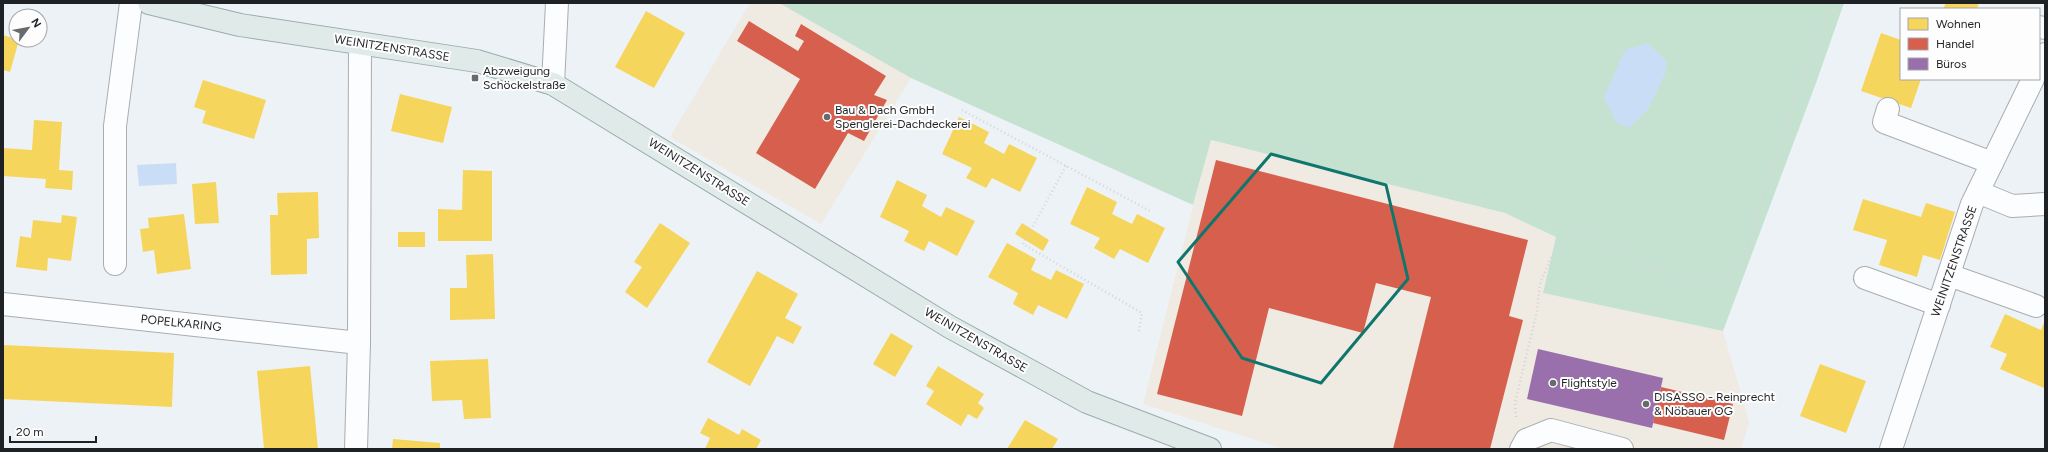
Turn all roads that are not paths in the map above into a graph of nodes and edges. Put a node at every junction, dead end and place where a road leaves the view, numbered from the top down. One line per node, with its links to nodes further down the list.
1 (131, 3): 13 (street)
2 (149, 3): 4 (main road, WEINITZENSTRASSE)
3 (557, 3): 8 (street)
4 (360, 44): 8 (main road, WEINITZENSTRASSE); 19 (street)
5 (2045, 54): 6 (street)
6 (2040, 64)
7 (2033, 80): 10 (street, WEINITZENSTRASSE)
8 (553, 84): 21 (main road, WEINITZENSTRASSE)
9 (1888, 109): 10 (street)
10 (1992, 163): 11 (street, WEINITZENSTRASSE)
11 (1978, 192): 12 (street); 14 (street, WEINITZENSTRASSE)
12 (2045, 204)
13 (115, 264)
14 (1949, 275): 17 (street, WEINITZENSTRASSE); 18 (street)
15 (1865, 278): 17 (street)
16 (3, 304): 19 (street, POPELKARING)
17 (1939, 305): 24 (street, WEINITZENSTRASSE)
18 (2036, 306)
19 (359, 343): 20 (street)
20 (356, 449)
21 (1210, 449)
22 (1521, 449): 23 (street)
23 (1622, 449)
24 (1891, 449)

